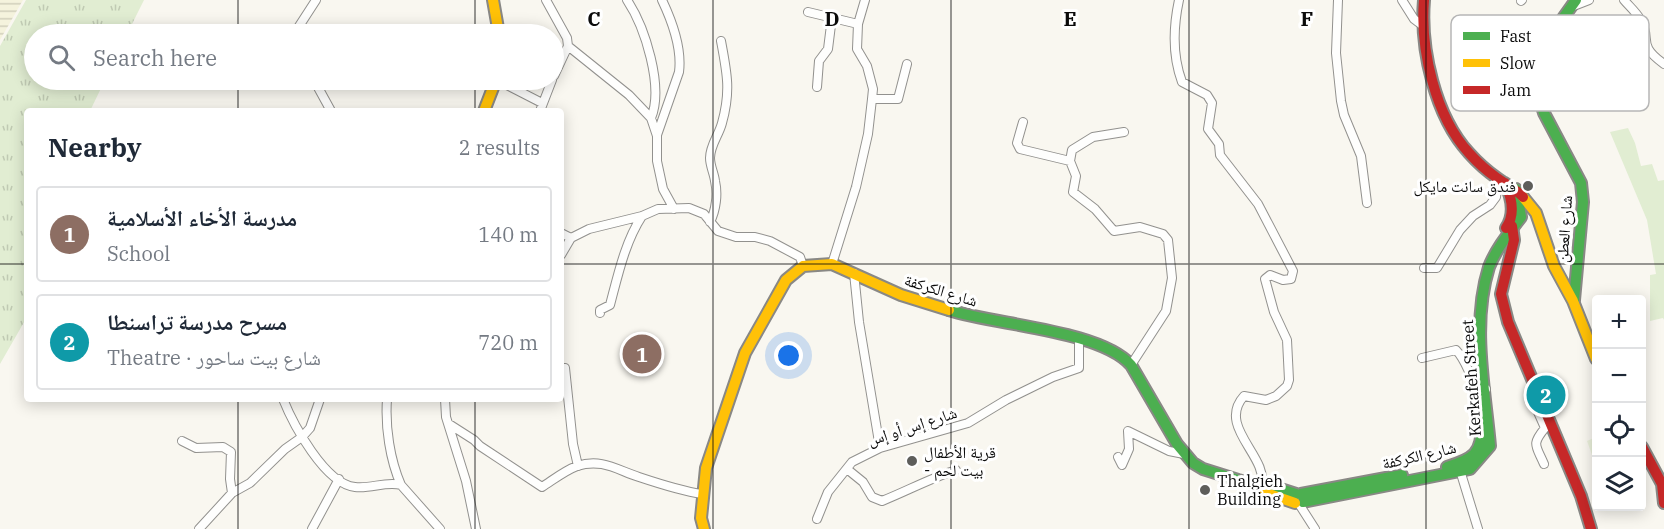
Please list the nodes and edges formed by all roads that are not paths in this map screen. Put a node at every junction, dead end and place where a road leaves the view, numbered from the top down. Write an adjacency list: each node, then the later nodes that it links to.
1 (316, 0): 17 (street)
2 (493, 0): 18 (street)
3 (546, 0): 19 (street)
4 (627, 0): 39 (street)
5 (662, 0): 42 (street)
6 (865, 0): 20 (street)
7 (1179, 0): 91 (street)
8 (1338, 0): 46 (street)
9 (1402, 0): 21 (street)
10 (1424, 0): 21 (street)
11 (1589, 0): 13 (street)
12 (1624, 0): 15 (street)
13 (1573, 3)
14 (808, 12): 16 (street)
15 (1637, 15)
16 (832, 17): 20 (street); 29 (street)
17 (300, 24)
18 (497, 24)
19 (559, 24)
20 (858, 24): 34 (street)
21 (1422, 25): 44 (street)
22 (564, 33): 24 (street)
23 (721, 41): 51 (street)
24 (568, 46): 26 (street); 39 (street)
25 (1649, 52): 28 (street)
26 (564, 55)
27 (907, 64): 34 (street)
28 (1664, 64)
29 (817, 87)
30 (319, 90): 36 (street)
31 (492, 90): 37 (street)
32 (513, 90): 35 (street)
33 (548, 90): 35 (street)
34 (872, 99): 56 (street)
35 (541, 107)
36 (329, 108)
37 (485, 108)
38 (1543, 111): 60 (street, شارع العطن)
39 (651, 118): 42 (street)
40 (1023, 122): 43 (street)
41 (1124, 132): 43 (street)
42 (657, 136): 47 (street)
43 (1070, 161): 65 (street)
44 (1502, 181): 45 (street); 52 (street); 58 (street)
45 (1516, 189): 48 (street); 49 (street)
46 (1367, 203)
47 (674, 208): 50 (street); 51 (street)
48 (1521, 208): 49 (street); 52 (street, شارع الكركفة)
49 (1536, 213): 60 (street)
50 (642, 216): 54 (street); 61 (street)
51 (710, 222): 57 (street)
52 (1512, 222): 67 (street); 68 (street, شارع الكركفة)
53 (564, 234): 54 (street)
54 (571, 238): 55 (street)
55 (564, 250)
56 (832, 264): 57 (street, شارع الكركفة); 59 (street, شارع الكركفة)
57 (803, 266): 94 (street)
58 (1424, 268)
59 (854, 273): 62 (street, شارع الكركفة); 76 (street)
60 (1574, 301): 63 (street)
61 (600, 313)
62 (1079, 339): 65 (street, شارع الكركفة); 76 (street, شارع إس أو إس)
63 (1592, 349)
64 (1422, 358): 68 (street)
65 (1131, 365): 77 (street, شارع الكركفة)
66 (565, 368): 81 (street)
67 (1535, 386): 80 (street); 105 (street)
68 (1482, 389): 83 (street, شارع الكركفة)
69 (284, 402): 74 (street)
70 (319, 402): 74 (street)
71 (387, 402): 82 (street)
72 (445, 402): 73 (street)
73 (449, 424): 81 (street); 101 (street)
74 (302, 437): 87 (street); 93 (street)
75 (182, 441): 93 (street)
76 (880, 448): 84 (street, شارع إس أو إس)
77 (1184, 454): 79 (street); 91 (street, شارع الكركفة)
78 (1646, 455): 88 (street)
79 (1118, 457)
80 (1544, 464)
81 (578, 466): 94 (street)
82 (395, 467): 89 (street); 90 (street)
83 (1463, 468): 86 (street); 92 (street); 95 (street, شارع الكركفة)
84 (847, 469): 85 (street); 97 (street, شارع إس أو إس)
85 (956, 470)
86 (1444, 474): 92 (street); 95 (street)
87 (339, 479): 89 (street); 99 (street)
88 (1663, 484): 96 (street)
89 (382, 485): 90 (street)
90 (401, 485): 100 (street)
91 (1262, 486): 95 (street, شارع الكركفة)
92 (1467, 492): 104 (street)
93 (232, 493): 98 (street)
94 (702, 494): 102 (street)
95 (1299, 500): 103 (street)
96 (1664, 503)
97 (817, 519)
98 (199, 529)
99 (312, 529)
100 (440, 529)
101 (476, 529)
102 (704, 529)
103 (1315, 529)
104 (1478, 529)
105 (1591, 529)

